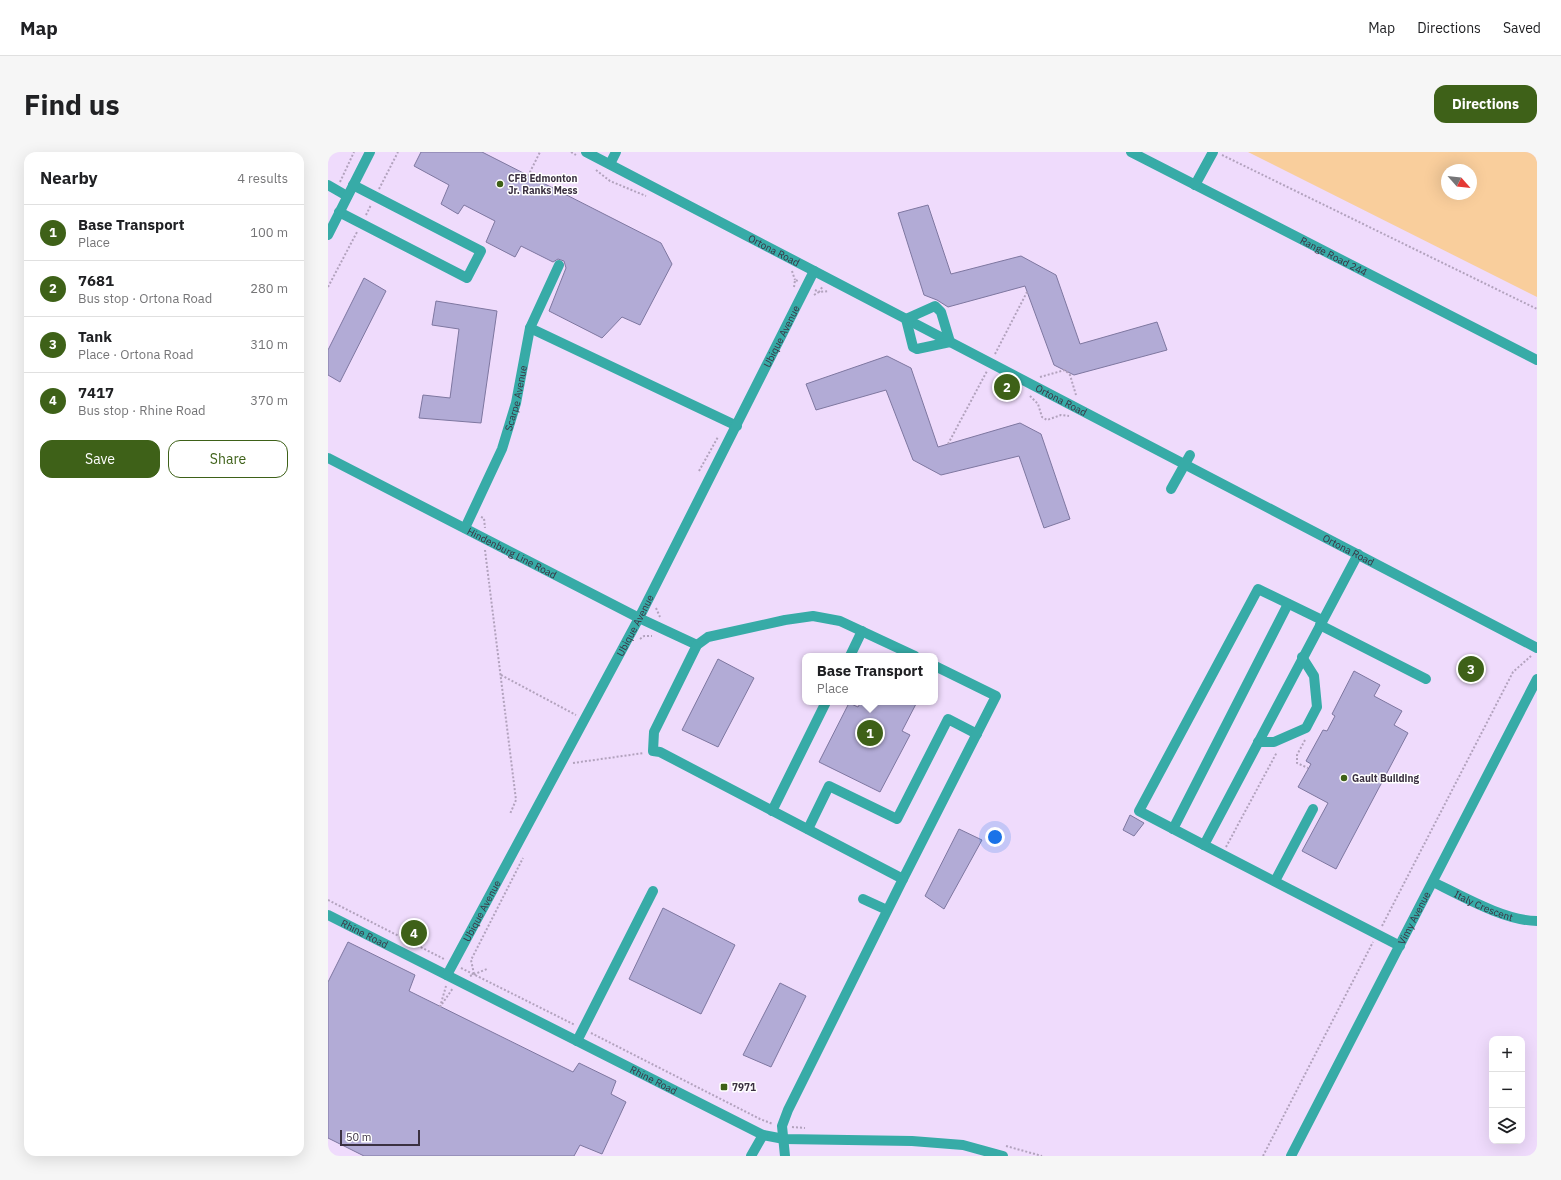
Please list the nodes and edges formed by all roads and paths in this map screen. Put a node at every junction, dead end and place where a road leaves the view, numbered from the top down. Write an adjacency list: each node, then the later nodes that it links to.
1 (354, 152): 12 (path)
2 (370, 152): 10 (street)
3 (540, 152): 9 (path)
4 (586, 152): 8 (street, Ortona Road)
5 (616, 152): 8 (street)
6 (1131, 152): 11 (street, Range Road 244)
7 (1214, 152): 11 (street); 20 (path)
8 (610, 164): 17 (street, Ortona Road)
9 (528, 176)
10 (353, 184): 13 (street); 14 (street)
11 (1195, 185): 26 (street, Range Road 244)
12 (332, 187): 13 (street)
13 (347, 196): 14 (street)
14 (339, 212): 15 (street)
15 (328, 235)
16 (559, 265): 22 (street, Scarpe Avenue)
17 (814, 271): 21 (street, Ortona Road); 30 (street, Ubique Avenue)
18 (832, 291): 19 (path)
19 (811, 297)
20 (1537, 309)
21 (906, 319): 23 (street, Ortona Road); 23 (street); 23 (street)
22 (530, 328): 30 (street); 36 (street, Scarpe Avenue)
23 (950, 342): 34 (street, Ortona Road)
24 (995, 355): 25 (path)
25 (1001, 358)
26 (1537, 360)
27 (981, 367): 31 (path)
28 (1034, 374): 29 (path)
29 (1082, 398)
30 (737, 426): 42 (street, Ubique Avenue)
31 (948, 444)
32 (1190, 455): 34 (street)
33 (328, 458): 37 (street, Hindenburg Line Road)
34 (1184, 464): 35 (street); 39 (street, Ortona Road)
35 (1171, 489)
36 (472, 512): 37 (street, Scarpe Avenue); 38 (path)
37 (465, 528): 38 (street, Hindenburg Line Road)
38 (485, 538): 42 (street, Hindenburg Line Road); 53 (path)
39 (1358, 554): 43 (street); 48 (street, Ortona Road)
40 (657, 602): 44 (path)
41 (1288, 604): 43 (street); 70 (street); 70 (street)
42 (639, 618): 44 (street, Hindenburg Line Road); 86 (street, Ubique Avenue)
43 (1321, 622): 51 (street); 54 (street)
44 (658, 627): 46 (path); 47 (street, Hindenburg Line Road)
45 (862, 631): 47 (street); 49 (street); 50 (street)
46 (636, 643)
47 (697, 645): 62 (street)
48 (1536, 648): 84 (path)
49 (851, 653)
50 (909, 653)
51 (1302, 657): 60 (street); 60 (street)
52 (938, 667): 58 (street)
53 (501, 675): 57 (path); 69 (path)
54 (1426, 679)
55 (1537, 679): 77 (street, Vimy Avenue)
56 (825, 705): 68 (street)
57 (573, 722)
58 (978, 734): 71 (street); 75 (street)
59 (1302, 740): 65 (path)
60 (1258, 742): 72 (street)
61 (1279, 748): 73 (path)
62 (653, 751): 64 (path); 68 (street)
63 (576, 756): 64 (path)
64 (573, 763): 66 (path)
65 (1308, 768)
66 (569, 770)
67 (1313, 809): 76 (street)
68 (772, 811): 71 (street)
69 (510, 814)
70 (1173, 829): 72 (street)
71 (808, 830): 75 (street)
72 (1204, 845): 76 (street)
73 (1232, 850)
74 (525, 853): 87 (path)
75 (903, 879): 81 (street)
76 (1275, 881): 84 (street)
77 (1433, 882): 83 (street, Italy Crescent); 85 (street, Vimy Avenue)
78 (653, 891): 90 (street)
79 (863, 899): 81 (street)
80 (328, 900): 86 (path)
81 (887, 910): 92 (street)
82 (328, 914): 88 (street, Rhine Road)
83 (1537, 921)
84 (1378, 934): 85 (street); 101 (path)
85 (1400, 946): 102 (street, Vimy Avenue)
86 (453, 963): 87 (path); 88 (street, Ubique Avenue)
87 (474, 974): 90 (path)
88 (447, 975): 89 (path); 91 (street, Rhine Road)
89 (440, 1007)
90 (583, 1029): 91 (street); 92 (path)
91 (577, 1041): 94 (street, Rhine Road)
92 (782, 1126): 93 (path); 95 (street)
93 (812, 1128)
94 (763, 1135): 95 (street, Rhine Road); 97 (street)
95 (784, 1139): 98 (street); 99 (street, Rhine Road)
96 (1002, 1145): 100 (path)
97 (751, 1156)
98 (785, 1156)
99 (1003, 1156)
100 (1042, 1156)
101 (1263, 1156)
102 (1291, 1156)

